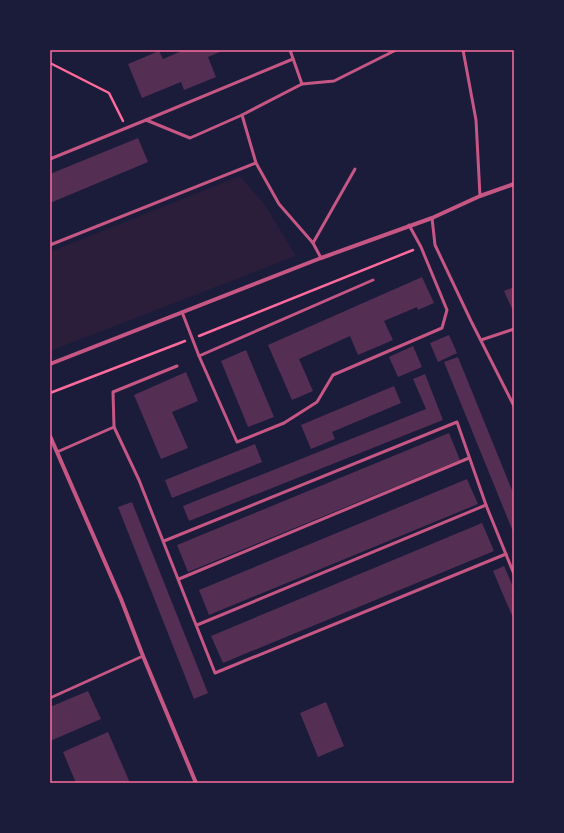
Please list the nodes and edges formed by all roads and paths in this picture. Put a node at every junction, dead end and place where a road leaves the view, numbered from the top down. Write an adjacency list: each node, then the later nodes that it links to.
1 (290, 50): 4 (lane)
2 (396, 50): 6 (lane)
3 (463, 50): 14 (lane)
4 (294, 59): 6 (lane); 8 (lane)
5 (50, 63): 9 (path)
6 (302, 84): 7 (lane)
7 (242, 115): 8 (lane); 11 (lane)
8 (146, 120): 9 (lane)
9 (126, 128): 10 (lane)
10 (50, 159)
11 (256, 163): 17 (lane); 18 (lane)
12 (355, 169): 17 (lane)
13 (514, 184): 14 (street)
14 (480, 196): 15 (street)
15 (432, 218): 16 (street); 25 (lane)
16 (409, 225): 19 (lane); 20 (street)
17 (313, 243): 20 (lane)
18 (50, 245)
19 (420, 247): 24 (path); 26 (lane)
20 (321, 258): 22 (street)
21 (373, 280): 26 (lane)
22 (182, 312): 24 (lane); 27 (street)
23 (514, 329): 25 (lane)
24 (192, 338): 26 (lane); 29 (path)
25 (481, 340): 30 (lane)
26 (199, 356)
27 (50, 364)
28 (177, 366): 31 (lane)
29 (50, 393)
30 (514, 406)
31 (114, 427): 33 (lane); 36 (lane)
32 (50, 436): 33 (street)
33 (57, 452): 41 (street)
34 (469, 458): 35 (lane); 36 (lane); 39 (lane)
35 (486, 505): 37 (lane); 40 (lane)
36 (164, 541): 39 (lane)
37 (506, 554): 38 (lane); 40 (lane)
38 (514, 574)
39 (179, 579): 40 (lane)
40 (197, 625)
41 (142, 656): 42 (lane); 43 (street)
42 (50, 698)
43 (196, 783)

